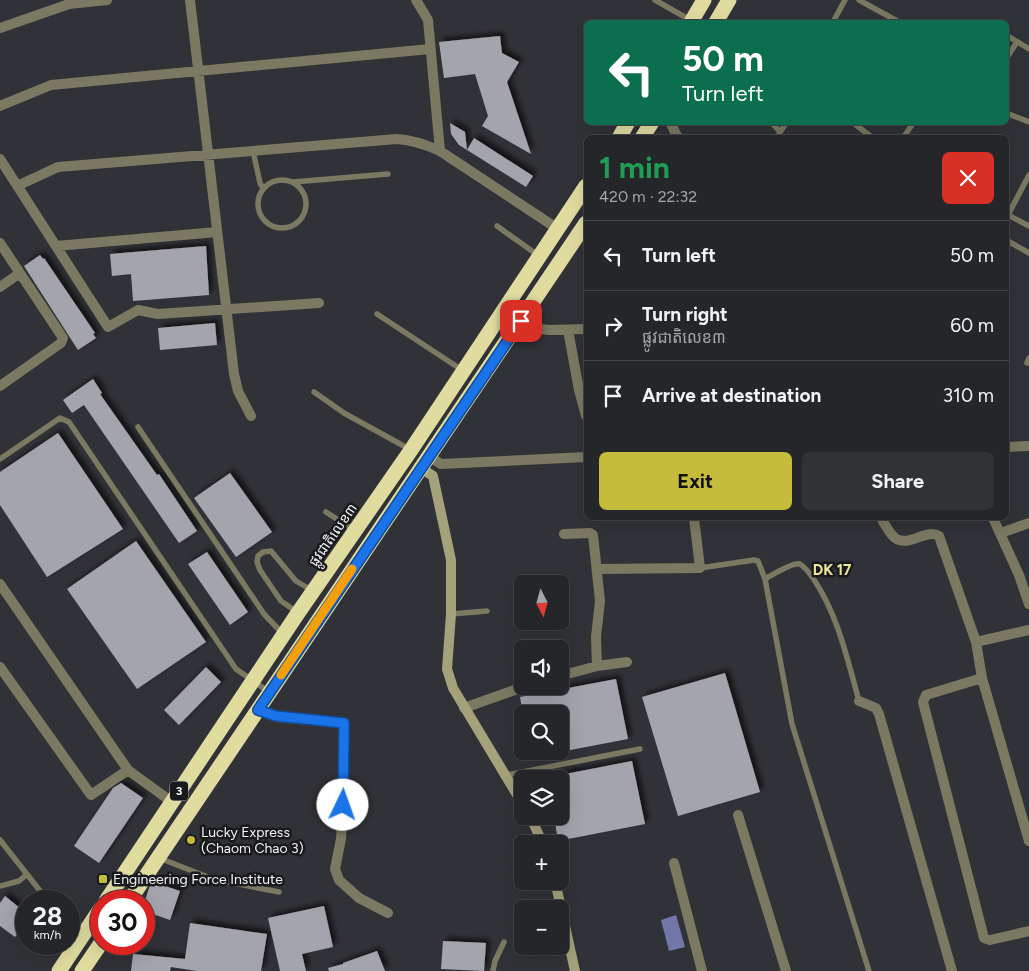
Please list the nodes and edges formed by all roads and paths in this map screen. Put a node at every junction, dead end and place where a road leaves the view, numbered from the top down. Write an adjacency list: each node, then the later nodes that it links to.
1 (107, 0): 14 (street)
2 (190, 0): 20 (street)
3 (416, 0): 17 (street)
4 (655, 0): 9 (lane)
5 (704, 0): 10 (highway)
6 (729, 0): 11 (highway)
7 (845, 0): 12 (lane)
8 (859, 0): 13 (lane)
9 (689, 20)
10 (693, 20)
11 (717, 20)
12 (834, 20)
13 (895, 20)
14 (0, 28)
15 (1009, 37): 16 (lane)
16 (1017, 42): 18 (lane); 19 (lane)
17 (430, 49): 20 (street); 27 (street)
18 (1029, 49)
19 (1009, 54)
20 (198, 71): 21 (street); 28 (street)
21 (0, 106)
22 (1009, 114): 23 (lane)
23 (1029, 122)
24 (856, 125): 25 (lane)
25 (869, 135)
26 (253, 151): 27 (street); 28 (street); 34 (lane)
27 (440, 152): 41 (street)
28 (208, 155): 33 (street); 42 (street)
29 (0, 159): 33 (street)
30 (388, 174): 32 (lane)
31 (1029, 175): 36 (lane)
32 (293, 182): 34 (lane); 34 (lane)
33 (17, 186): 45 (street)
34 (263, 188)
35 (584, 189): 41 (highway, ផ្លូវជាតិលេខ៣ / 3)
36 (1009, 210)
37 (1009, 215): 40 (lane)
38 (584, 225): 53 (highway, 3)
39 (498, 226): 47 (lane)
40 (1029, 226)
41 (558, 229): 47 (highway, ផ្លូវជាតិលេខ៣ / 3)
42 (217, 232): 45 (street); 51 (street)
43 (1009, 242): 46 (lane)
44 (0, 243): 48 (street)
45 (56, 246): 51 (street)
46 (1029, 253)
47 (539, 256): 56 (highway, ផ្លូវជាតិលេខ៣ / 3)
48 (20, 273): 49 (street); 57 (street)
49 (0, 287)
50 (319, 302): 51 (street)
51 (225, 310): 60 (street)
52 (377, 314): 56 (lane)
53 (521, 321): 55 (street); 67 (highway, 3)
54 (584, 329): 55 (street)
55 (568, 330): 59 (street)
56 (464, 371): 64 (highway, ផ្លូវជាតិលេខ៣ / 3)
57 (0, 386)
58 (314, 392): 64 (lane)
59 (584, 409)
60 (251, 416)
61 (138, 427): 86 (lane)
62 (1029, 446): 63 (street)
63 (1009, 447)
64 (411, 450): 73 (highway, ផ្លូវជាតិលេខ៣ / 3)
65 (584, 456): 67 (street)
66 (0, 459): 93 (lane)
67 (431, 466): 84 (street); 95 (highway, 3)
68 (326, 512): 73 (lane)
69 (694, 520): 76 (street)
70 (882, 520): 87 (street)
71 (994, 520): 74 (street)
72 (1029, 523): 74 (street)
73 (356, 531): 80 (highway, ផ្លូវជាតិលេខ៣ / 3)
74 (1000, 533): 81 (street)
75 (564, 534): 77 (street)
76 (700, 568): 77 (street); 78 (lane)
77 (598, 570): 89 (street)
78 (765, 579): 96 (lane); 129 (lane)
79 (0, 584): 100 (street)
80 (314, 592): 83 (highway, ផ្លូវជាតិលេខ៣ / 3); 83 (lane)
81 (1029, 604)
82 (487, 611): 84 (lane)
83 (298, 614): 86 (highway, ផ្លូវជាតិលេខ៣ / 3)
84 (451, 614): 97 (street)
85 (1029, 630): 87 (street)
86 (284, 635): 93 (highway, ផ្លូវជាតិលេខ៣ / 3)
87 (976, 642): 92 (street)
88 (627, 662): 89 (street)
89 (597, 666): 91 (street)
90 (0, 668): 100 (street)
91 (569, 674)
92 (982, 678): 106 (street); 118 (street)
93 (253, 681): 95 (lane); 103 (highway, ផ្លូវជាតិលេខ៣ / 3)
94 (514, 690): 97 (street)
95 (269, 692): 98 (highway, 3)
96 (859, 700): 130 (street)
97 (464, 708): 101 (street)
98 (258, 710): 107 (highway, 3); 116 (street)
99 (640, 749): 101 (lane)
100 (128, 770): 103 (street)
101 (507, 775): 102 (street)
102 (514, 788)
103 (172, 802): 112 (highway, ផ្លូវជាតិលេខ៣ / 3)
104 (738, 815): 128 (street)
105 (0, 840): 109 (lane)
106 (1029, 841)
107 (158, 857): 113 (highway, 3); 115 (lane)
108 (674, 863): 127 (street)
109 (26, 874): 110 (lane); 111 (lane)
110 (0, 886)
111 (39, 890)
112 (113, 890)
113 (136, 890)
114 (557, 890): 126 (street)
115 (279, 892)
116 (388, 913)
117 (90, 924): 120 (highway)
118 (1029, 931)
119 (80, 933): 120 (lane)
120 (83, 935): 123 (highway)
121 (504, 942): 125 (lane)
122 (93, 955): 124 (highway)
123 (59, 971)
124 (82, 971)
125 (493, 971)
126 (575, 971)
127 (702, 971)
128 (786, 971)
129 (869, 971)
130 (952, 971)

